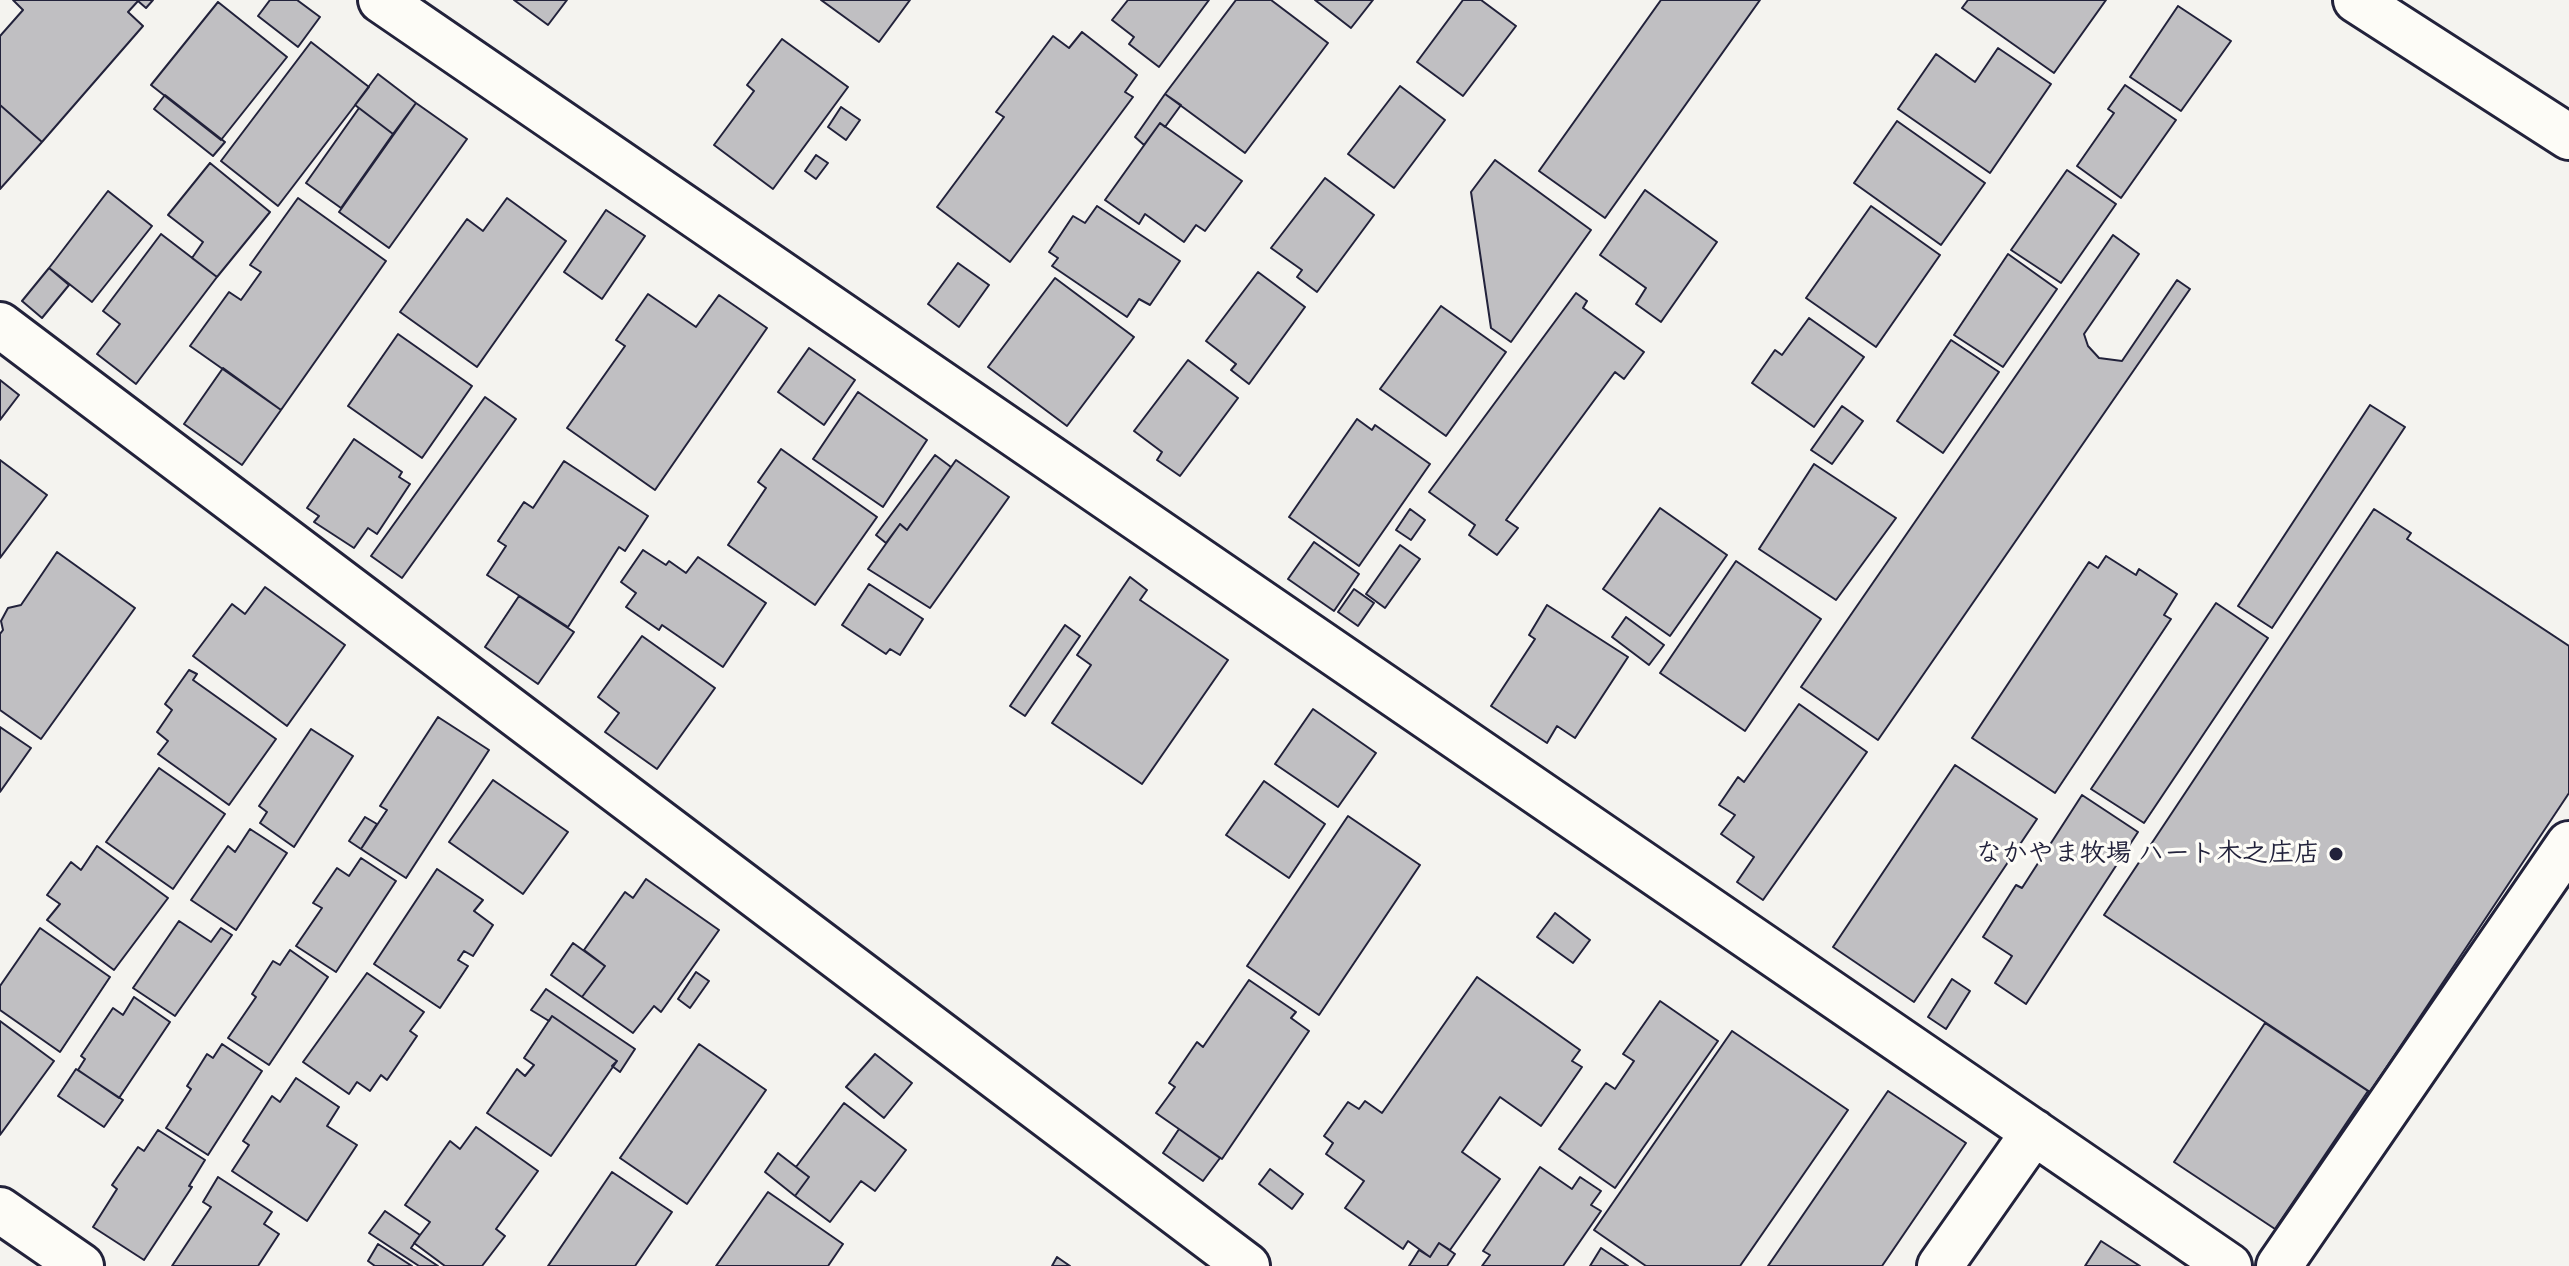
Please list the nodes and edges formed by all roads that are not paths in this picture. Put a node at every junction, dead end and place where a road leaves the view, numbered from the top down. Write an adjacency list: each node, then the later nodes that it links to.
1 (381, 0): 6 (street)
2 (2356, 0): 3 (street)
3 (2569, 137)
4 (0, 325): 9 (street)
5 (2569, 844): 12 (street)
6 (2034, 1132): 10 (street); 11 (street)
7 (0, 1210): 8 (street)
8 (81, 1266)
9 (1247, 1266)
10 (1940, 1266)
11 (2229, 1266)
12 (2279, 1266)

